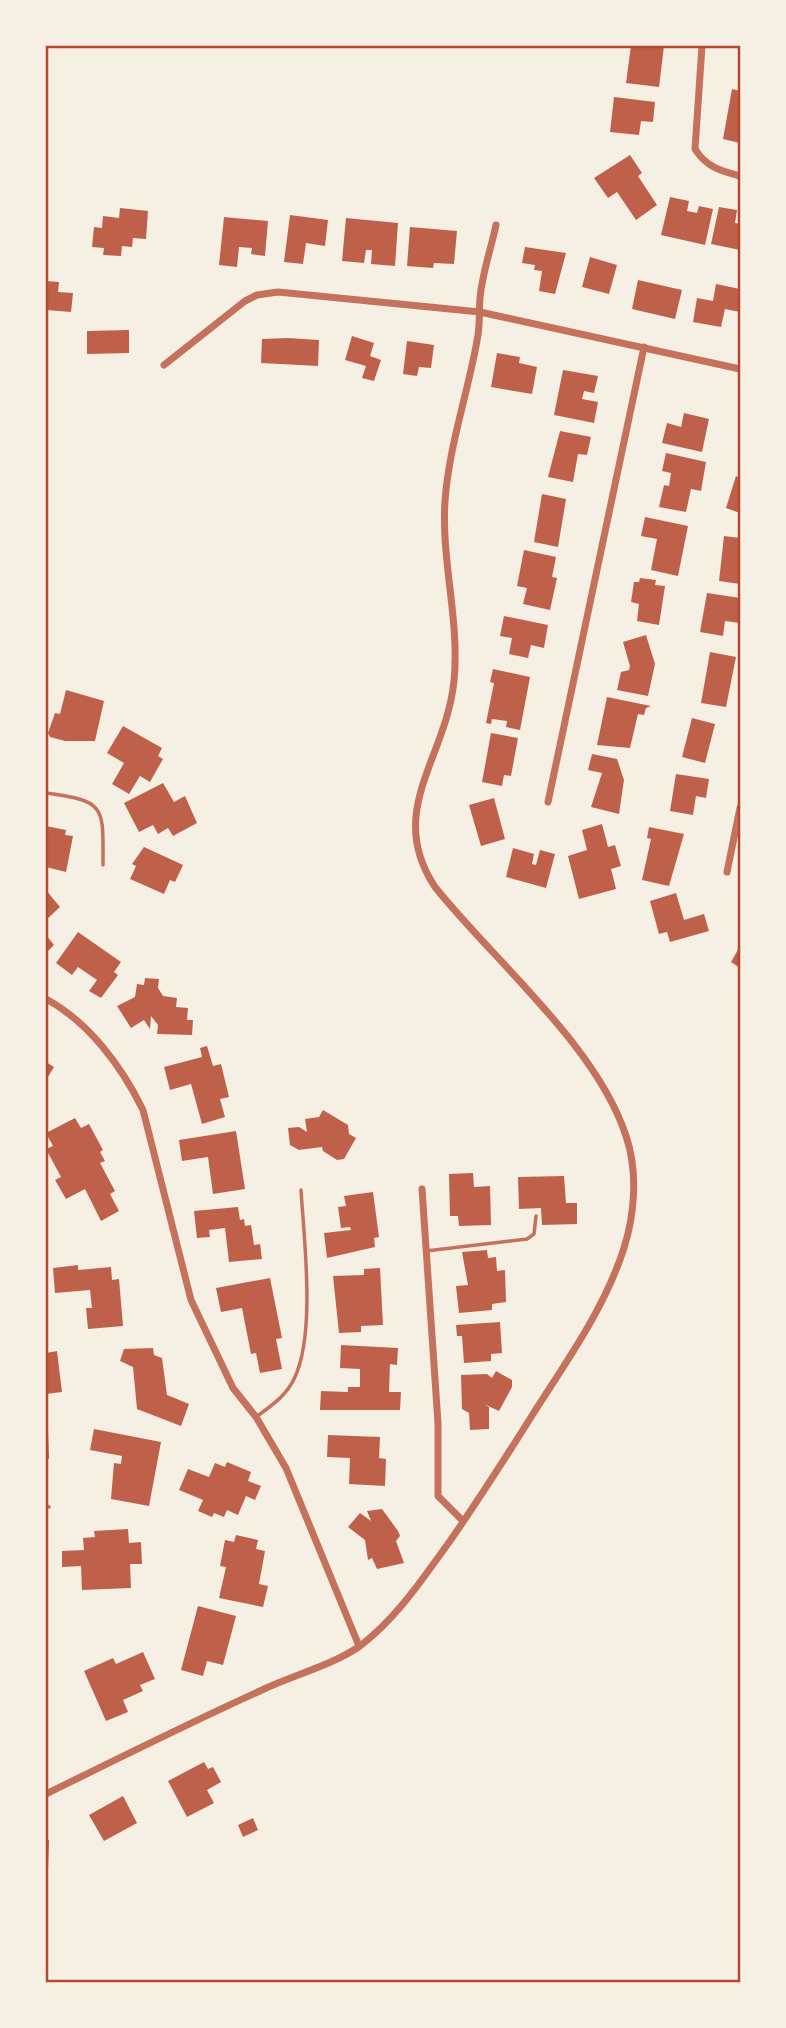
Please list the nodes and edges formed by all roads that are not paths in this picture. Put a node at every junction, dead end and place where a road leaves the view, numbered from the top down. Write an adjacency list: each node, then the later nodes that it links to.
1 (702, 46): 2 (street)
2 (740, 176)
3 (496, 225): 4 (street)
4 (480, 312): 5 (street); 6 (street); 19 (street)
5 (644, 347): 7 (street); 9 (street)
6 (164, 365)
7 (740, 369)
8 (46, 793): 11 (lane)
9 (548, 802)
10 (740, 808): 12 (street)
11 (103, 865)
12 (727, 872)
13 (46, 999): 18 (street)
14 (422, 1189): 17 (street)
15 (301, 1190): 18 (lane)
16 (536, 1216): 17 (lane)
17 (426, 1251): 19 (street)
18 (256, 1417): 20 (street)
19 (463, 1521): 20 (street)
20 (359, 1646): 21 (street)
21 (46, 1794)

